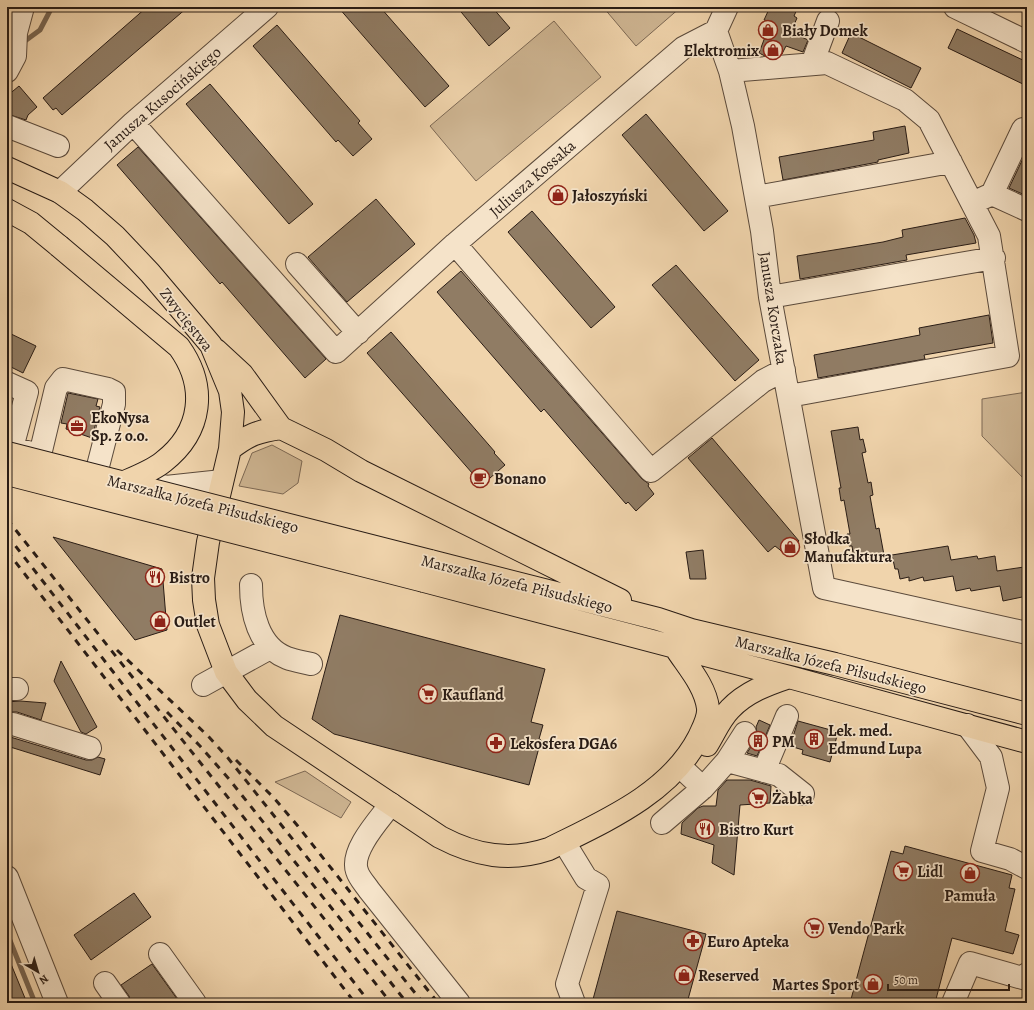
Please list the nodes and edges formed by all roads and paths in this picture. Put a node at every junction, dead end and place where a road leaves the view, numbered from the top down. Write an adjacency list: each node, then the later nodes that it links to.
1 (23, 7): 9 (street)
2 (267, 7): 11 (street, Janusza Kusocińskiego)
3 (727, 7): 6 (street)
4 (955, 7): 7 (street)
5 (828, 21): 8 (street)
6 (716, 30): 10 (street, Janusza Korczaka); 22 (street, Juliusza Kossaka)
7 (1027, 42)
8 (812, 64): 10 (street); 15 (street)
9 (7, 70)
10 (730, 72): 18 (street, Janusza Korczaka)
11 (133, 123): 17 (street, Janusza Kusocińskiego); 26 (street, Juliusza Kossaka)
12 (7, 126): 14 (street)
13 (1022, 129): 19 (street)
14 (58, 146)
15 (951, 162): 18 (street); 19 (street)
16 (7, 168): 17 (main road, Zwycięstwa)
17 (60, 192): 27 (main road, Zwycięstwa)
18 (756, 197): 25 (street, Janusza Korczaka)
19 (982, 198): 21 (street); 23 (street)
20 (7, 210): 38 (main road, bridge)
21 (1027, 210)
22 (455, 244): 26 (street, Juliusza Kossaka); 28 (street)
23 (994, 258): 25 (street); 30 (street)
24 (297, 264): 26 (street)
25 (770, 296): 28 (street, Janusza Korczaka)
26 (358, 333)
27 (211, 345): 31 (main road); 32 (main road, Zwycięstwa)
28 (784, 370): 30 (street, Janusza Korczaka)
29 (7, 382): 34 (street)
30 (789, 396): 42 (street, Janusza Korczaka)
31 (281, 428): 32 (main road); 41 (main road)
32 (230, 450): 37 (main road, Zwycięstwa)
33 (7, 453): 38 (main road, Marszałka Józefa Piłsudskiego, bridge)
34 (40, 455): 35 (street); 35 (street)
35 (97, 470): 37 (street)
36 (7, 474): 43 (main road, Marszałka Józefa Piłsudskiego, bridge)
37 (222, 481): 39 (main road, Zwycięstwa)
38 (122, 483): 41 (main road, Marszałka Józefa Piłsudskiego, bridge)
39 (208, 542): 46 (main road, Marszałka Józefa Piłsudskiego)
40 (251, 585): 44 (street)
41 (658, 619): 49 (main road, Marszałka Józefa Piłsudskiego)
42 (1027, 633)
43 (675, 647): 47 (main road, Marszałka Józefa Piłsudskiego); 62 (main road, Marszałka Józefa Piłsudskiego)
44 (270, 648): 45 (street); 46 (street)
45 (311, 664)
46 (226, 672): 48 (street); 61 (main road, Marszałka Józefa Piłsudskiego)
47 (789, 677): 52 (main road, Marszałka Józefa Piłsudskiego); 58 (main road, Marszałka Józefa Piłsudskiego)
48 (203, 685)
49 (1027, 714)
50 (787, 716): 57 (street)
51 (7, 724): 55 (street)
52 (967, 725): 54 (main road, Marszałka Józefa Piłsudskiego); 65 (street)
53 (745, 733): 56 (street)
54 (1027, 742)
55 (90, 748)
56 (727, 761): 57 (street); 59 (street)
57 (764, 771): 60 (street)
58 (687, 773): 59 (street); 62 (main road, Marszałka Józefa Piłsudskiego)
59 (703, 788): 63 (street)
60 (803, 794)
61 (391, 804): 64 (main road, Marszałka Józefa Piłsudskiego); 73 (street)
62 (628, 807): 64 (main road, Marszałka Józefa Piłsudskiego)
63 (662, 823)
64 (564, 842): 74 (street)
65 (1027, 868)
66 (7, 877): 70 (street)
67 (160, 954): 72 (street)
68 (1027, 974): 75 (street)
69 (105, 983): 71 (street)
70 (57, 1003)
71 (119, 1003)
72 (195, 1003)
73 (459, 1003)
74 (574, 1003)
75 (953, 1003)

